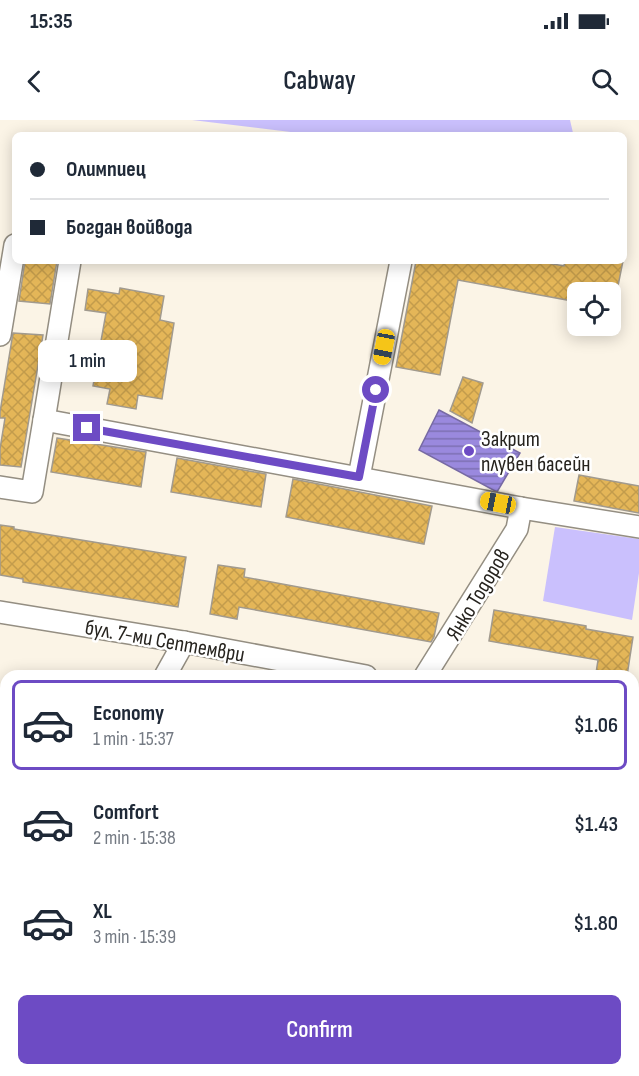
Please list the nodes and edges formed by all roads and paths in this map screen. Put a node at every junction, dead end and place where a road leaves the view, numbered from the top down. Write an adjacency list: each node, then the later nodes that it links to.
1 (12, 263): 4 (street)
2 (70, 264): 5 (street)
3 (400, 264): 6 (street)
4 (0, 335)
5 (44, 420): 6 (street); 7 (street)
6 (359, 477): 8 (street)
7 (0, 487)
8 (521, 508): 9 (street); 14 (street, Янко Тодоров)
9 (639, 527)
10 (0, 612): 11 (street, бул. 7-ми Септември)
11 (184, 642): 12 (street); 13 (street, бул. 7-ми Септември)
12 (168, 670)
13 (334, 670)
14 (429, 670)

